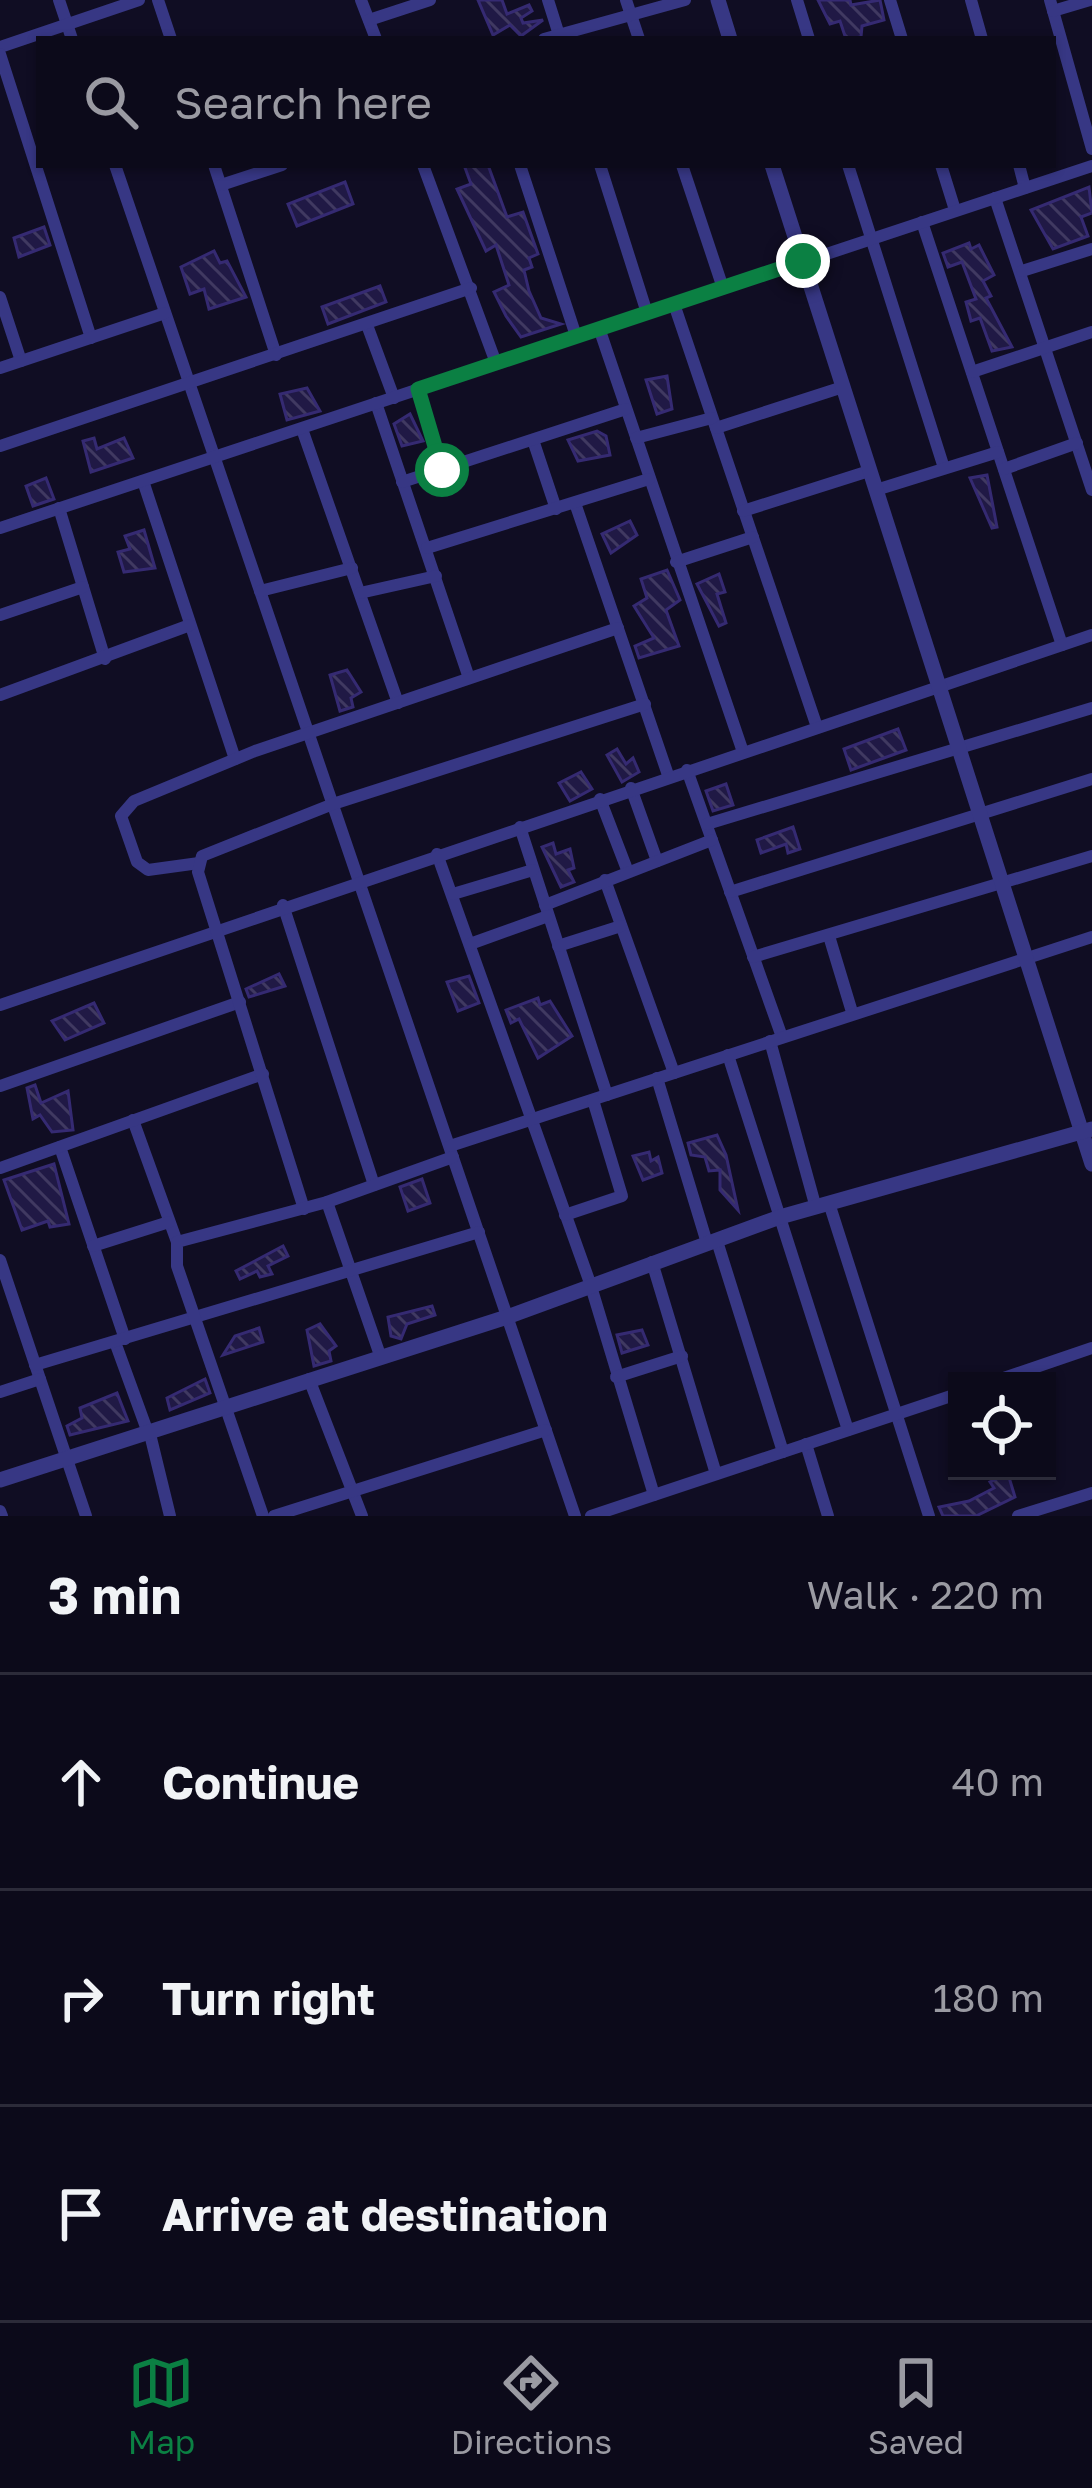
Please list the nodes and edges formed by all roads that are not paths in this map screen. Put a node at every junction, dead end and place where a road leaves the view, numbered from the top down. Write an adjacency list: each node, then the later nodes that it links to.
1 (59, 0): 17 (street)
2 (139, 0): 17 (street)
3 (158, 0): 21 (street)
4 (361, 0): 16 (street)
5 (430, 0): 16 (street)
6 (548, 0): 23 (street)
7 (626, 0): 15 (street)
8 (685, 0): 15 (street)
9 (718, 0): 26 (street)
10 (797, 0): 27 (street)
11 (890, 0): 28 (street)
12 (971, 0): 29 (street)
13 (1090, 0): 14 (street)
14 (1052, 6): 32 (street)
15 (632, 17): 24 (street); 25 (street)
16 (369, 20): 22 (street)
17 (67, 24): 19 (street); 20 (street)
18 (36, 36): 30 (street)
19 (37, 36)
20 (71, 36)
21 (170, 36)
22 (375, 36)
23 (560, 36)
24 (564, 36)
25 (639, 36)
26 (729, 36)
27 (808, 36)
28 (901, 36)
29 (981, 36)
30 (0, 51): 34 (street)
31 (1092, 77): 32 (street)
32 (1073, 82): 33 (street)
33 (1092, 149)
34 (36, 165)
35 (1092, 166): 49 (street)
36 (37, 168): 67 (street)
37 (116, 168): 61 (street)
38 (215, 168): 48 (street)
39 (273, 168): 48 (street)
40 (424, 168): 57 (street)
41 (521, 168): 66 (street)
42 (601, 168): 62 (street)
43 (683, 168): 58 (street)
44 (773, 168): 55 (street)
45 (849, 168): 53 (street)
46 (942, 168): 51 (street)
47 (1020, 168): 49 (street)
48 (221, 185): 69 (street)
49 (1025, 188): 50 (street)
50 (995, 198): 51 (street); 56 (street)
51 (955, 210): 52 (street)
52 (922, 222): 53 (street); 73 (street)
53 (871, 239): 55 (street); 88 (street)
54 (1092, 249): 56 (street)
55 (803, 261): 58 (street); 75 (street)
56 (1022, 272): 68 (street)
57 (471, 288): 63 (street); 71 (street)
58 (723, 288): 60 (street)
59 (0, 297): 70 (street)
60 (674, 304): 62 (street); 80 (street)
61 (165, 313): 67 (street); 74 (street)
62 (647, 313): 64 (street)
63 (367, 325): 69 (street); 77 (street)
64 (599, 328): 66 (street); 79 (street)
65 (1092, 332): 68 (street)
66 (576, 336): 71 (street)
67 (91, 338): 70 (street)
68 (1047, 347): 73 (street); 84 (street)
69 (276, 355): 74 (street)
70 (21, 361): 72 (street)
71 (496, 363): 76 (street)
72 (0, 368)
73 (972, 372): 86 (street)
74 (190, 383): 85 (street); 87 (street)
75 (843, 387): 80 (street); 91 (street)
76 (418, 389): 77 (street); 89 (street)
77 (394, 398): 78 (street)
78 (376, 404): 81 (street); 94 (street)
79 (626, 409): 82 (street); 83 (street)
80 (714, 423): 82 (street); 100 (street)
81 (302, 429): 87 (street); 105 (street)
82 (636, 438): 92 (street)
83 (532, 440): 89 (street); 99 (street)
84 (1077, 443): 90 (street); 96 (street)
85 (0, 446)
86 (998, 452): 88 (street); 90 (street)
87 (214, 456): 93 (street); 108 (street)
88 (944, 468): 95 (street)
89 (442, 470): 94 (street)
90 (1004, 470): 114 (street)
91 (869, 471): 95 (street); 100 (street)
92 (649, 479): 97 (street); 104 (street)
93 (143, 481): 98 (street); 111 (street)
94 (403, 482): 103 (street)
95 (876, 490): 117 (street)
96 (1092, 490)
97 (575, 503): 99 (street); 112 (street)
98 (59, 508): 101 (street); 107 (street)
99 (556, 509): 103 (street)
100 (743, 511): 102 (street)
101 (0, 528)
102 (753, 537): 104 (street); 122 (street)
103 (427, 548): 106 (street)
104 (676, 562): 125 (street)
105 (352, 568): 108 (street); 109 (street)
106 (436, 576): 109 (street); 116 (street)
107 (83, 586): 110 (street); 115 (street)
108 (260, 591): 123 (street)
109 (360, 592): 119 (street)
110 (0, 615)
111 (190, 625): 115 (street); 126 (street)
112 (618, 628): 116 (street); 120 (street)
113 (1092, 634): 114 (street)
114 (1062, 645): 117 (street)
115 (105, 659): 118 (street)
116 (469, 678): 119 (street)
117 (941, 685): 122 (street); 124 (street)
118 (0, 695)
119 (398, 704): 123 (street)
120 (645, 704): 128 (street); 132 (street)
121 (1092, 708): 124 (street)
122 (817, 727): 125 (street)
123 (308, 732): 126 (street); 132 (street)
124 (961, 748): 133 (street); 135 (street)
125 (743, 752): 127 (street)
126 (235, 759): 142 (street)
127 (687, 770): 128 (street); 135 (street)
128 (668, 776): 130 (street)
129 (1092, 779): 133 (street)
130 (631, 788): 131 (street); 134 (street)
131 (600, 799): 136 (street); 137 (street)
132 (333, 804): 142 (street); 145 (street)
133 (981, 814): 147 (street); 148 (street)
134 (642, 820): 137 (street); 141 (street)
135 (707, 824): 138 (street)
136 (520, 827): 139 (street); 143 (street)
137 (613, 832): 144 (street)
138 (712, 840): 141 (street); 148 (street)
139 (437, 854): 145 (street); 149 (street)
140 (1092, 856): 147 (street)
141 (657, 861): 144 (street)
142 (199, 863): 153 (street)
143 (533, 870): 149 (street); 151 (street)
144 (628, 872): 146 (street)
145 (359, 880): 150 (street); 174 (street)
146 (605, 880): 151 (street); 152 (street)
147 (1004, 885): 154 (street); 159 (street)
148 (730, 892): 158 (street)
149 (453, 894): 156 (street)
150 (283, 905): 153 (street); 177 (street)
151 (547, 911): 156 (street); 157 (street)
152 (621, 926): 157 (street); 165 (street)
153 (217, 928): 160 (street); 161 (street)
154 (829, 935): 158 (street); 162 (street)
155 (1092, 937): 159 (street)
156 (470, 944): 170 (street)
157 (558, 946): 169 (street)
158 (753, 957): 163 (street)
159 (1027, 960): 162 (street); 172 (street)
160 (240, 1002): 166 (street); 168 (street)
161 (0, 1005)
162 (852, 1012): 163 (street)
163 (776, 1039): 164 (street); 179 (street)
164 (728, 1055): 165 (street); 182 (street)
165 (674, 1073): 167 (street)
166 (262, 1074): 171 (street); 180 (street)
167 (657, 1078): 169 (street); 185 (street)
168 (0, 1086)
169 (600, 1098): 170 (street); 181 (street)
170 (533, 1119): 174 (street); 181 (street)
171 (133, 1120): 173 (street); 183 (street)
172 (1087, 1131): 175 (street); 179 (street)
173 (60, 1147): 176 (street); 187 (street)
174 (451, 1152): 177 (street); 184 (street)
175 (1092, 1164)
176 (0, 1168)
177 (374, 1185): 178 (street)
178 (327, 1202): 180 (street); 190 (street)
179 (822, 1205): 182 (street); 207 (street)
180 (304, 1209): 186 (street)
181 (566, 1215): 191 (street)
182 (780, 1217): 185 (street); 210 (street)
183 (169, 1222): 186 (street); 187 (street)
184 (479, 1232): 190 (street); 194 (street)
185 (712, 1242): 189 (street); 212 (street)
186 (177, 1243): 195 (street)
187 (94, 1246): 196 (street)
188 (0, 1260): 192 (street)
189 (652, 1262): 191 (street); 198 (street)
190 (350, 1272): 195 (street); 199 (street)
191 (590, 1283): 194 (street); 202 (street)
192 (14, 1303): 193 (street); 200 (street)
193 (0, 1308)
194 (507, 1317): 199 (street); 209 (street)
195 (196, 1319): 196 (street); 206 (street)
196 (120, 1341): 200 (street); 208 (street)
197 (1092, 1348): 201 (street)
198 (682, 1356): 202 (street); 214 (street)
199 (381, 1358): 203 (street)
200 (38, 1372): 204 (street); 213 (street)
201 (1021, 1372)
202 (616, 1377): 218 (street)
203 (309, 1379): 206 (street); 216 (street)
204 (0, 1392)
205 (948, 1397): 207 (street)
206 (226, 1404): 208 (street); 221 (street)
207 (894, 1414): 210 (street); 227 (street)
208 (148, 1430): 213 (street); 220 (street)
209 (546, 1430): 216 (street); 224 (street)
210 (848, 1430): 211 (street)
211 (806, 1444): 212 (street); 226 (street)
212 (783, 1452): 214 (street)
213 (67, 1457): 215 (street); 219 (street)
214 (716, 1474): 218 (street)
215 (0, 1480)
216 (353, 1490): 222 (street); 223 (street)
217 (1092, 1493): 228 (street)
218 (654, 1495): 225 (street)
219 (86, 1516)
220 (170, 1516)
221 (263, 1516)
222 (274, 1516)
223 (362, 1516)
224 (575, 1516)
225 (591, 1516)
226 (828, 1516)
227 (929, 1516)
228 (1018, 1516)

